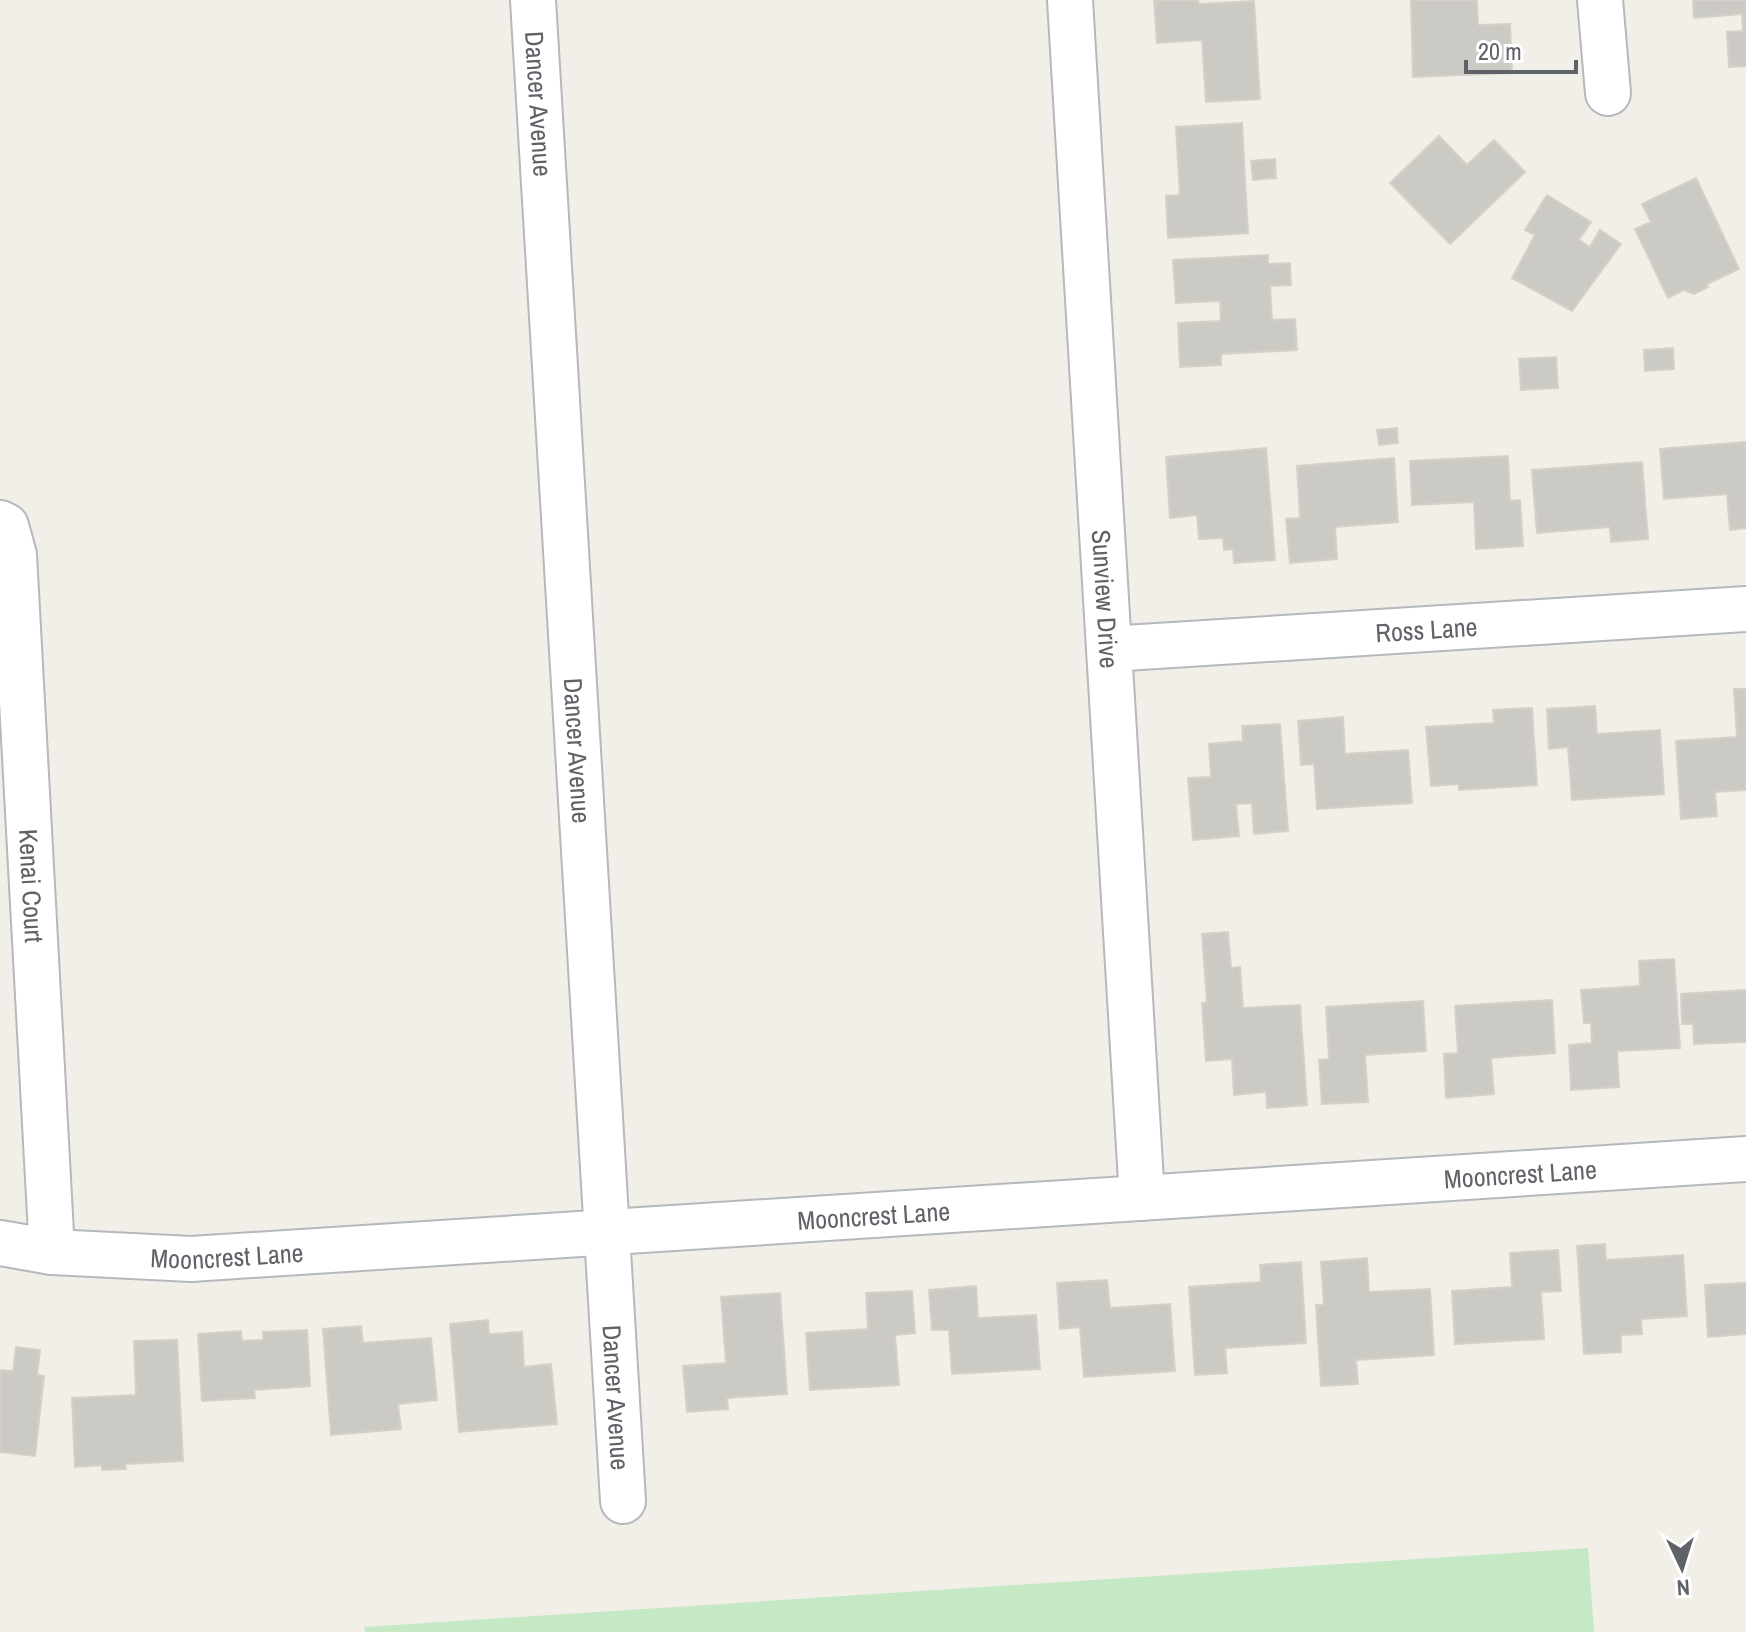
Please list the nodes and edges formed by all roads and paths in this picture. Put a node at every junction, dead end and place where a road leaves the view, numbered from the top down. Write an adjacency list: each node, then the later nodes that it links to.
1 (533, 0): 10 (street, Dancer Avenue)
2 (1070, 0): 7 (street, Sunview Drive)
3 (1600, 0): 4 (street)
4 (1608, 93)
5 (0, 523): 12 (street, Kenai Court)
6 (1746, 609): 7 (street, Ross Lane)
7 (1109, 649): 9 (street, Sunview Drive)
8 (1746, 1159): 9 (street, Mooncrest Lane)
9 (1142, 1198): 10 (street, Mooncrest Lane)
10 (608, 1232): 12 (street, Mooncrest Lane); 13 (street, Dancer Avenue)
11 (0, 1243): 12 (street, Mooncrest Lane)
12 (52, 1252)
13 (623, 1501)

